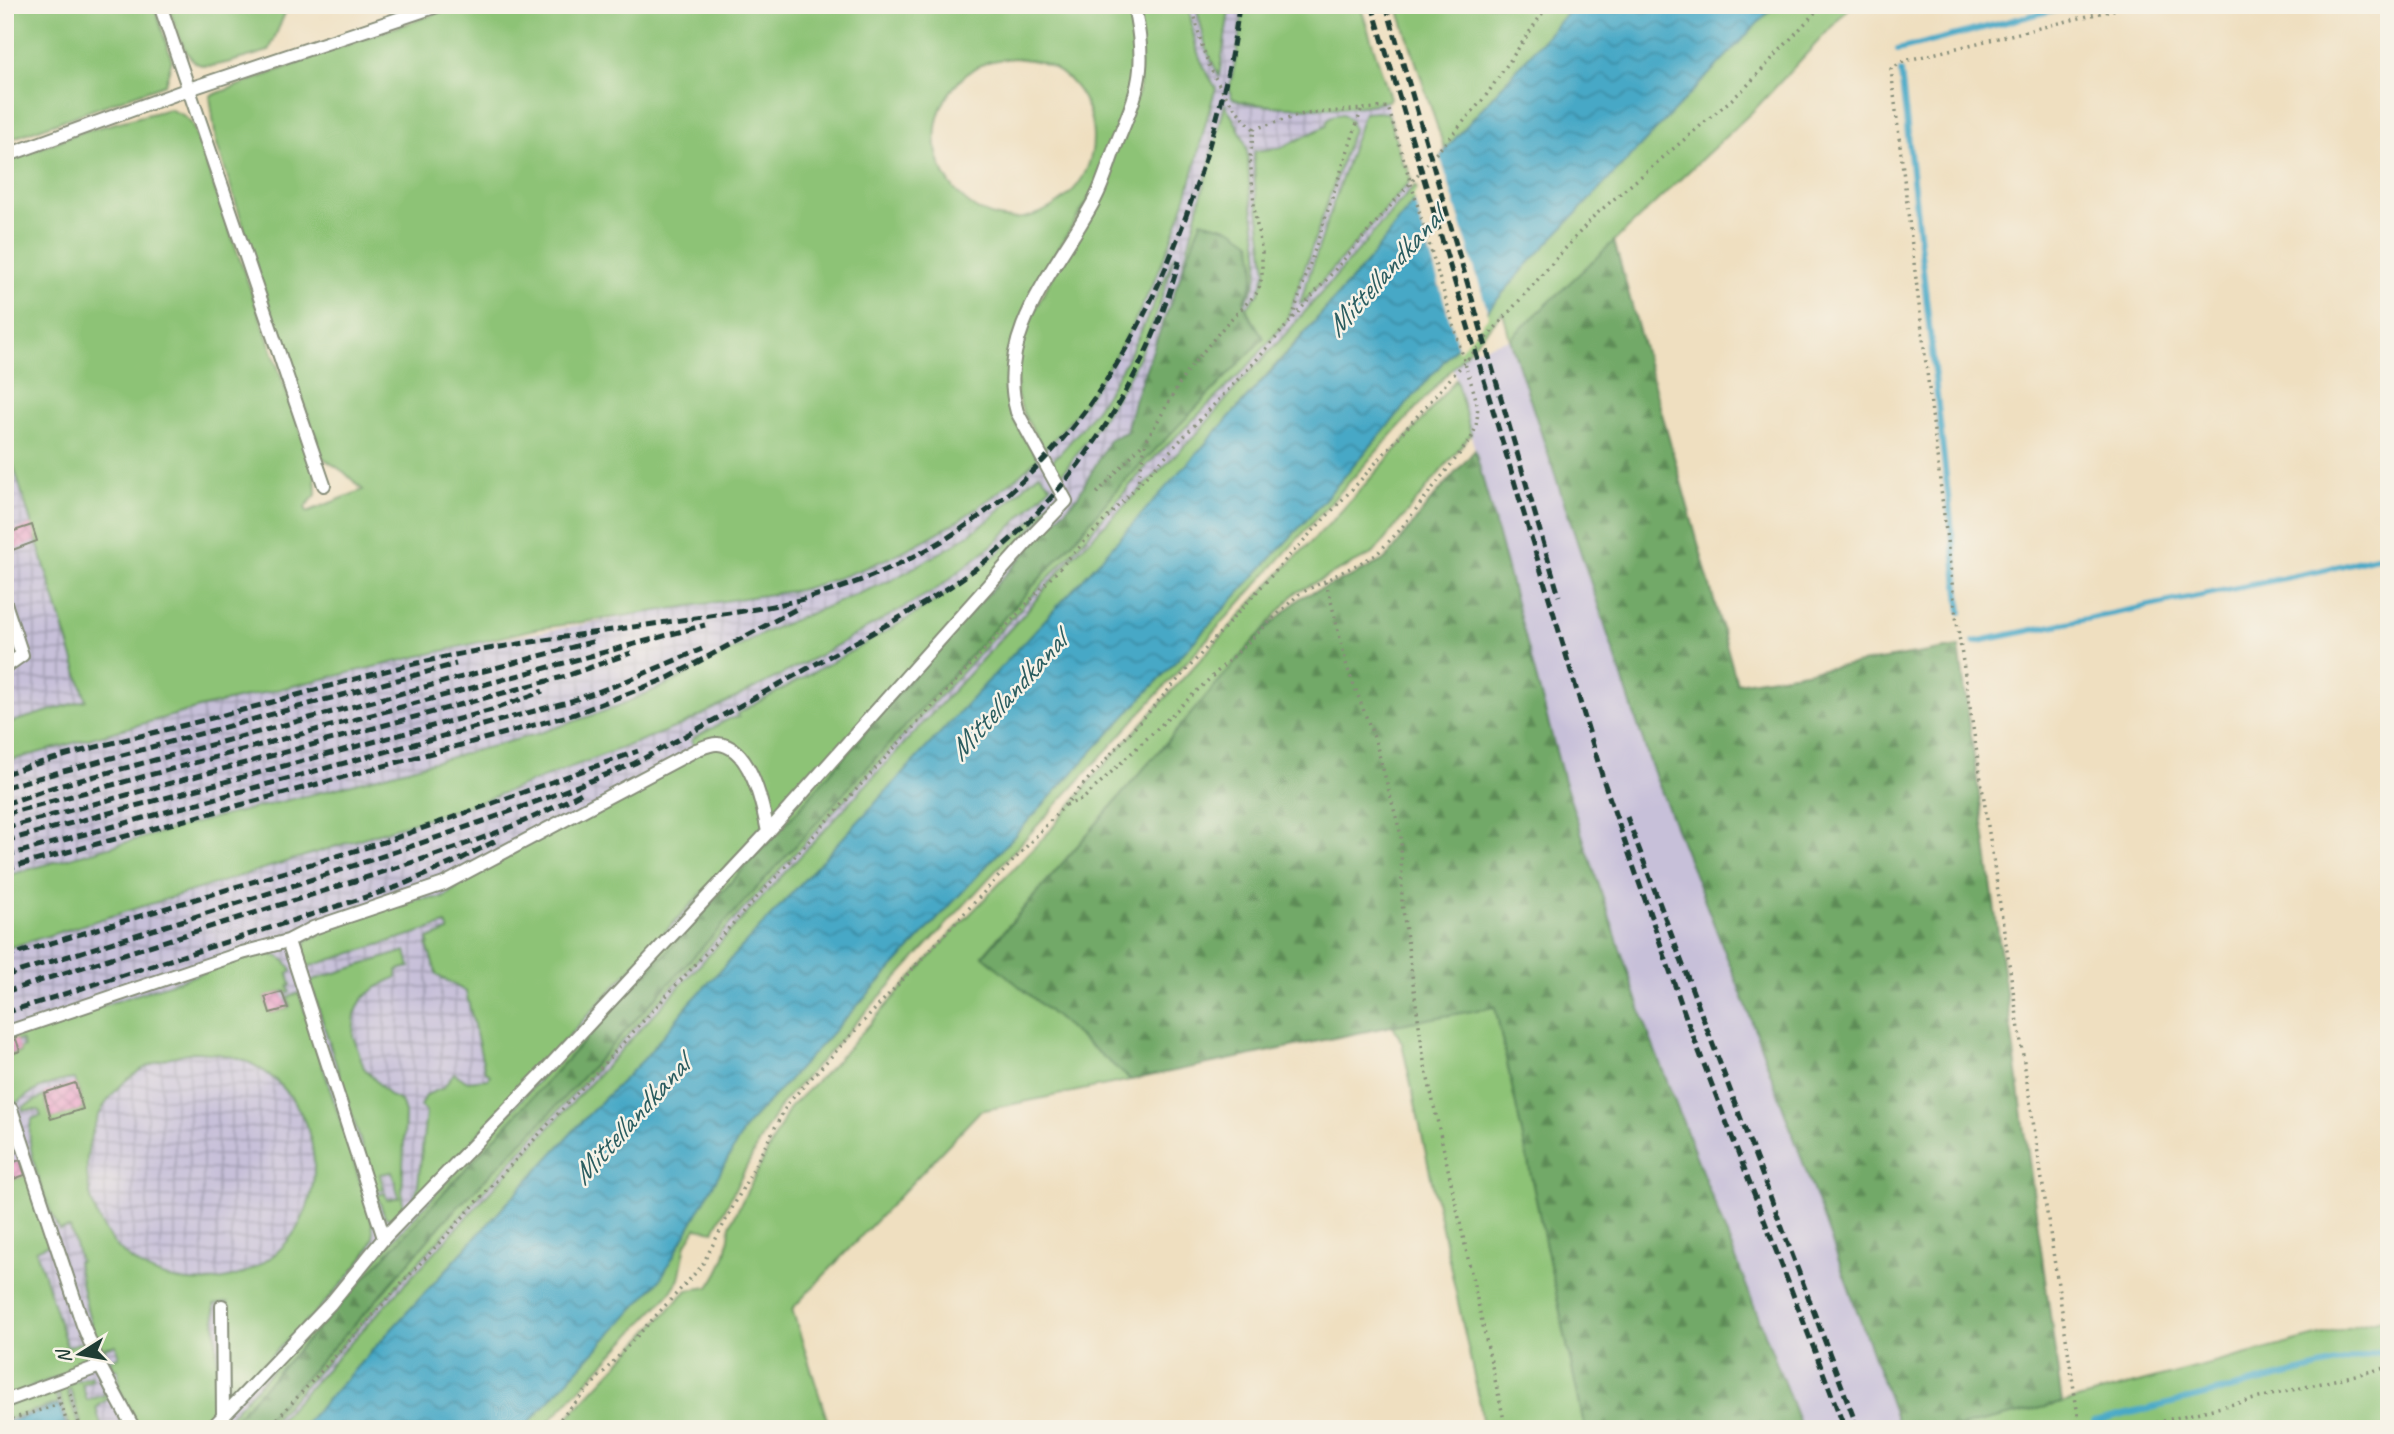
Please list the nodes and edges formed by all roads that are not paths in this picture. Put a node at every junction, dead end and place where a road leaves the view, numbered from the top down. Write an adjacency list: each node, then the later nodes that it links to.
1 (160, 5): 4 (lane)
2 (440, 5): 4 (lane)
3 (1135, 5): 9 (lane)
4 (189, 89): 5 (lane); 6 (lane)
5 (5, 156)
6 (324, 485)
7 (5, 603): 8 (lane)
8 (5, 667)
9 (768, 832): 10 (lane); 13 (lane)
10 (288, 941): 11 (lane); 13 (lane)
11 (5, 1033)
12 (11, 1109): 15 (lane)
13 (384, 1238): 17 (lane)
14 (222, 1306): 17 (lane)
15 (100, 1366): 16 (lane); 18 (lane)
16 (5, 1401)
17 (223, 1416): 19 (lane)
18 (134, 1429)
19 (211, 1429)

